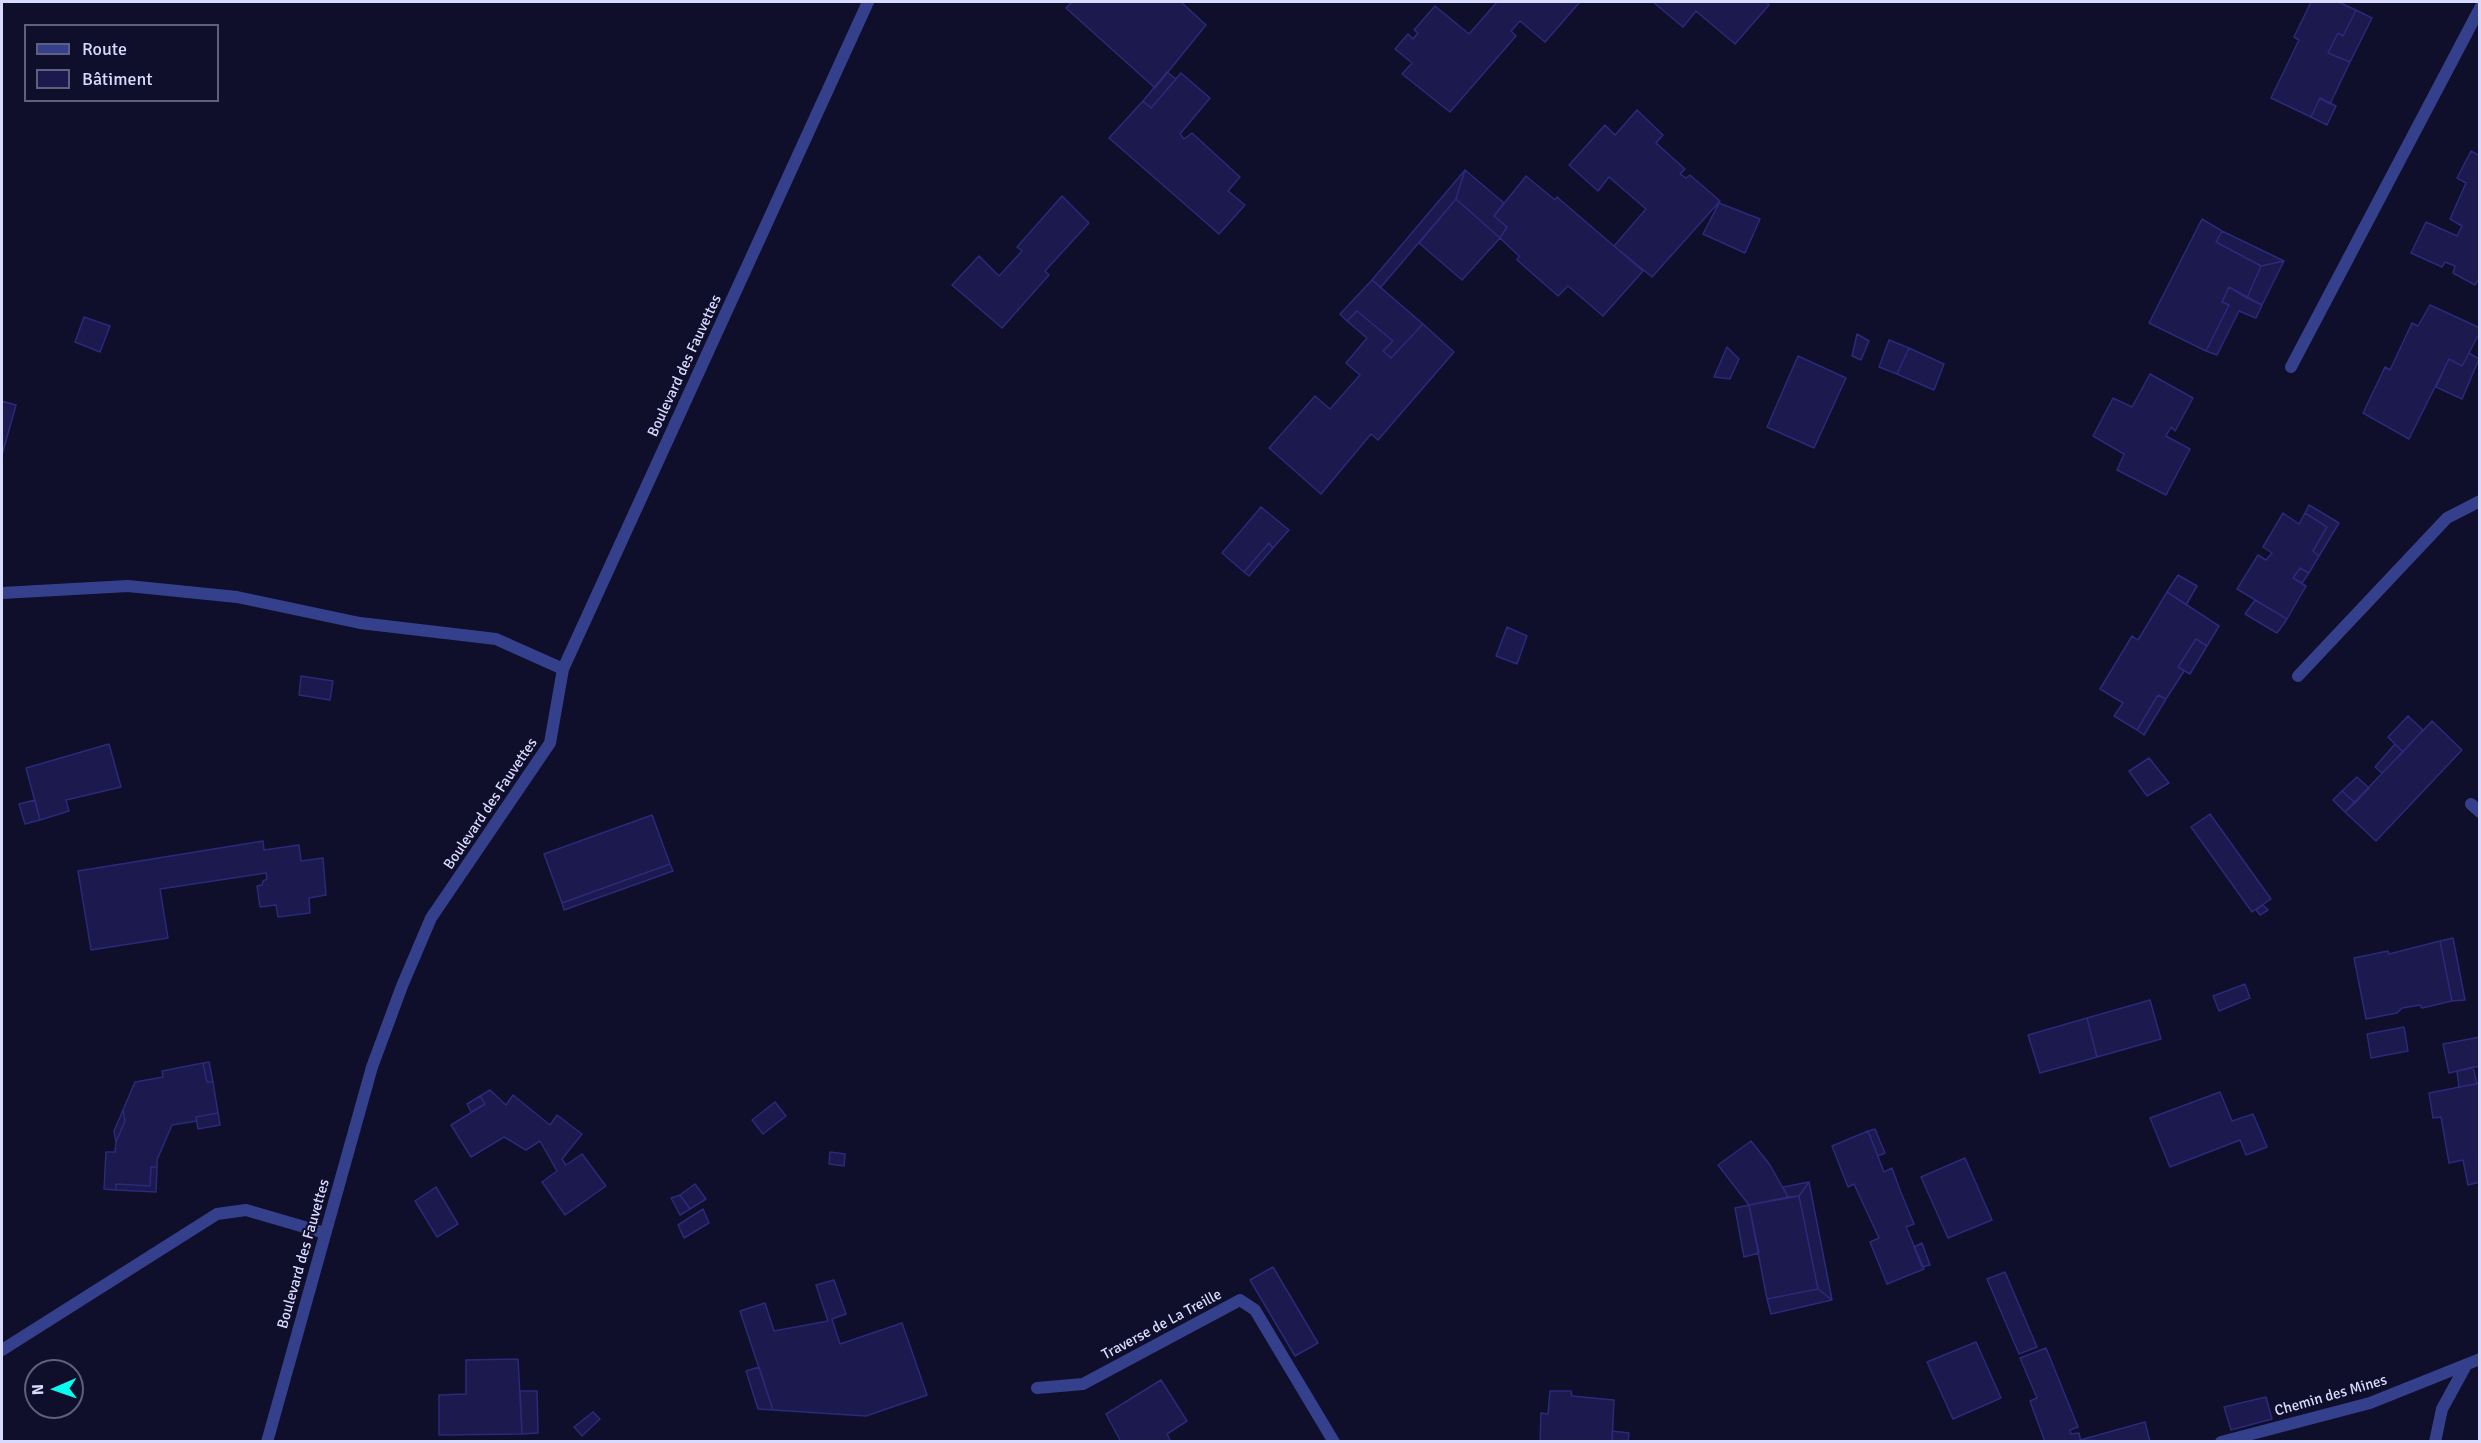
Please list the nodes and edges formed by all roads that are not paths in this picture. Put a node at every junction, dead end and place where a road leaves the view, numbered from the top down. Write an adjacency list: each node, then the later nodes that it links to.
1 (868, 2): 6 (street, Boulevard des Fauvettes)
2 (2480, 8): 3 (street)
3 (2291, 368)
4 (2480, 501): 7 (street)
5 (2, 593): 6 (street)
6 (563, 669): 8 (street, Boulevard des Fauvettes)
7 (2298, 676)
8 (325, 1233): 9 (street); 13 (street, Boulevard des Fauvettes)
9 (2, 1350)
10 (2480, 1359): 11 (street, Chemin des Mines)
11 (2465, 1367): 15 (street, Chemin des Mines); 16 (street)
12 (1036, 1388): 14 (street, Traverse de La Treille)
13 (267, 1442)
14 (1334, 1442)
15 (2221, 1442)
16 (2435, 1442)

